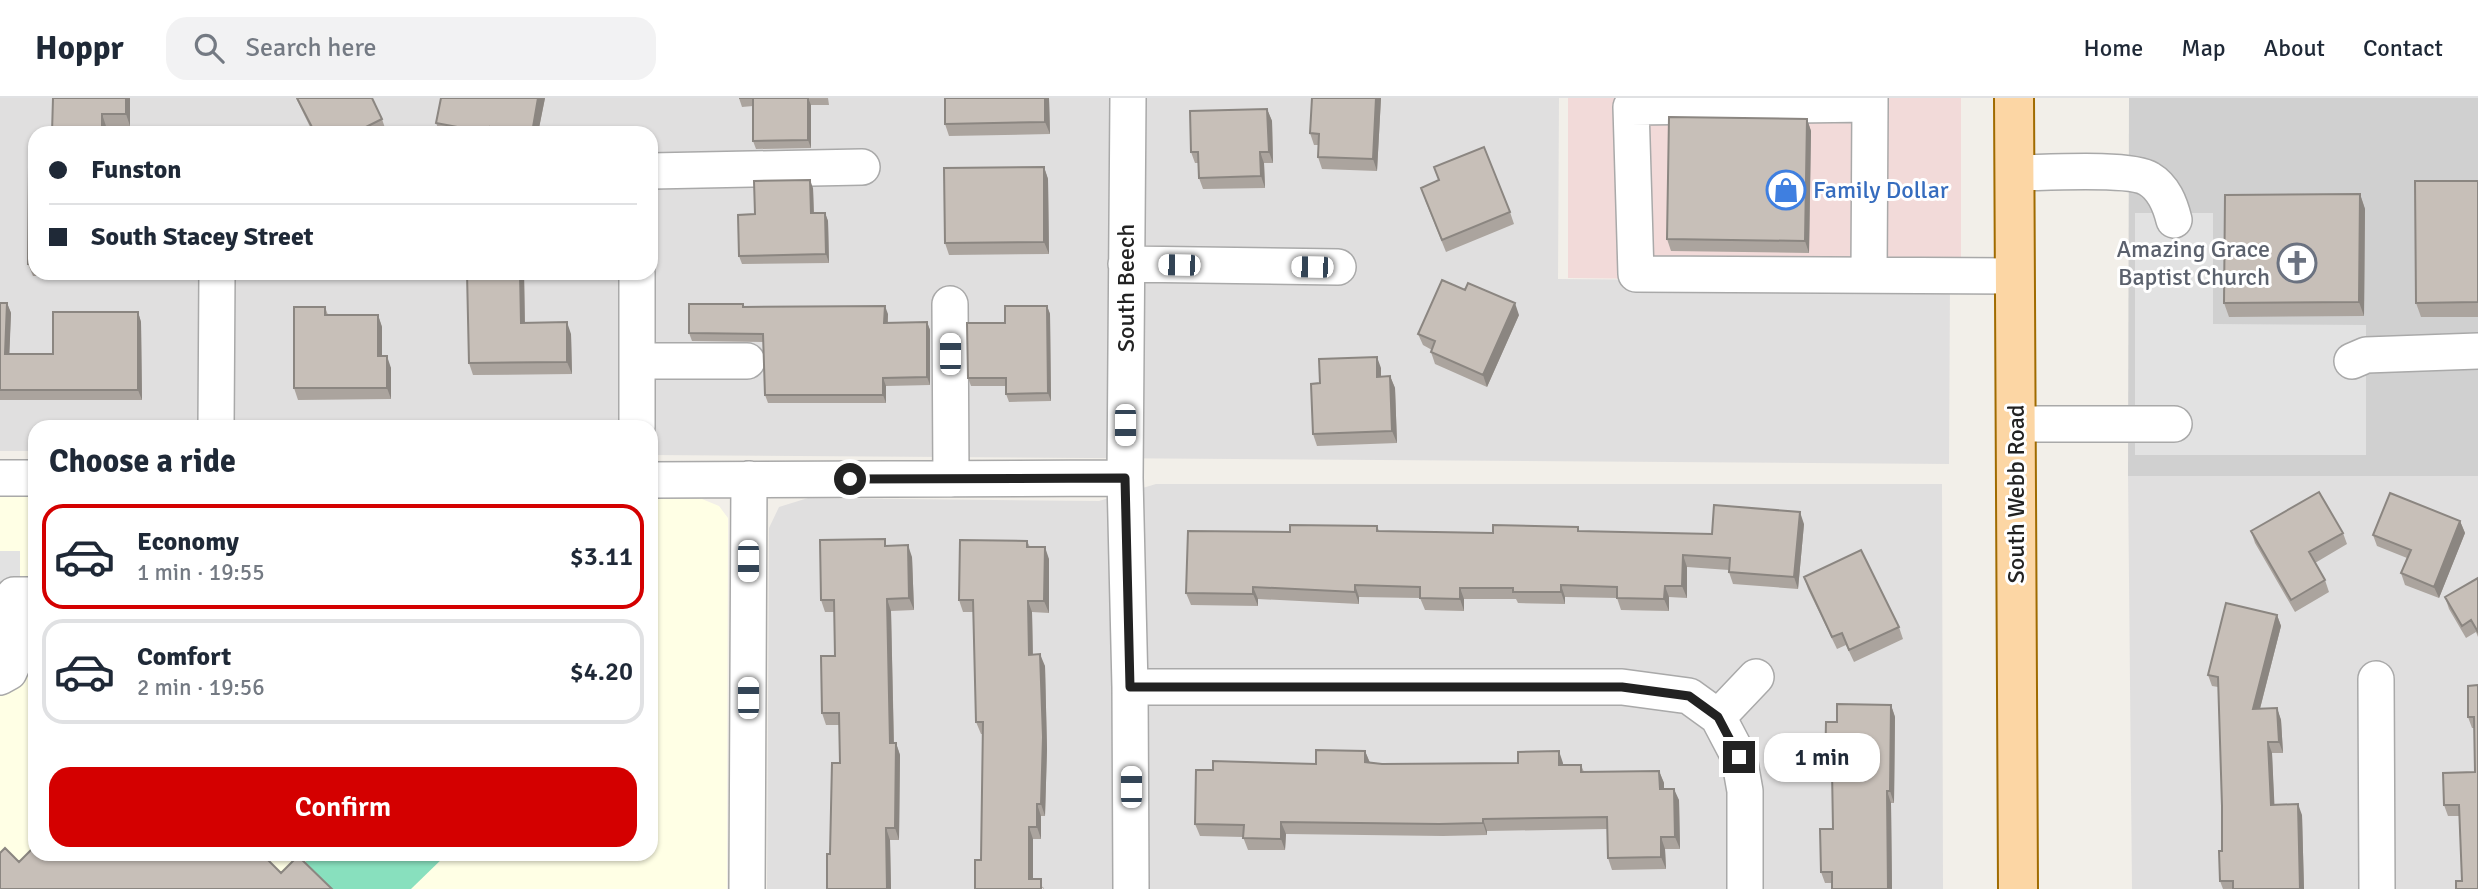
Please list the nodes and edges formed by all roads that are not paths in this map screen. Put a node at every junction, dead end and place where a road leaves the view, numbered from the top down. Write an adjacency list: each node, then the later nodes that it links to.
1 (1128, 98): 8 (street, South Beech)
2 (2014, 98): 6 (main road, South Webb Road)
3 (1870, 101): 10 (street); 10 (street)
4 (862, 167): 5 (street)
5 (658, 171)
6 (2014, 173): 7 (street); 11 (main road, South Webb Road)
7 (2174, 220)
8 (1126, 264): 9 (street); 25 (street, South Beech)
9 (1338, 267)
10 (1869, 275): 11 (street)
11 (2014, 276): 21 (main road, South Webb Road)
12 (217, 280): 19 (street)
13 (637, 280): 16 (street)
14 (950, 304): 27 (street)
15 (2478, 351): 18 (street)
16 (637, 361): 17 (street); 20 (street)
17 (747, 361)
18 (2352, 361)
19 (216, 420)
20 (637, 420)
21 (2015, 424): 22 (street); 38 (main road, South Webb Road)
22 (2174, 424)
23 (0, 478): 24 (street)
24 (28, 478)
25 (1125, 478): 27 (street); 33 (street, South Beech)
26 (749, 479): 27 (street); 28 (street); 35 (street)
27 (951, 479)
28 (658, 480)
29 (28, 595): 30 (street)
30 (0, 677)
31 (1756, 677): 34 (street)
32 (2376, 679): 39 (street)
33 (1130, 687): 34 (street); 36 (street, South Beech)
34 (1718, 717): 37 (street)
35 (747, 889)
36 (1131, 889)
37 (1745, 889)
38 (2018, 889)
39 (2377, 889)

